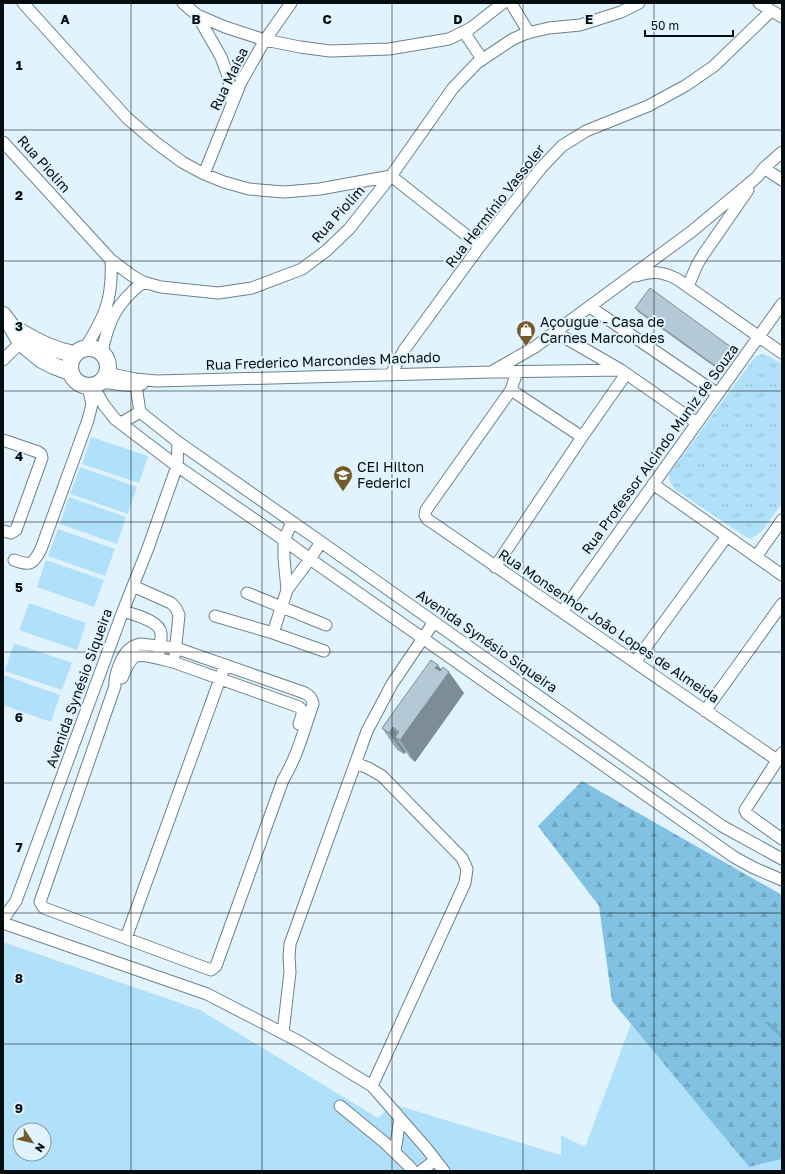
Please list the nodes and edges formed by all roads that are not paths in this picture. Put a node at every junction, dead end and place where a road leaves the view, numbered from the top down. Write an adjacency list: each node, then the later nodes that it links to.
1 (23, 3): 19 (street)
2 (183, 3): 9 (street)
3 (291, 3): 13 (street, Rua Maísa)
4 (503, 3): 11 (street)
5 (511, 3): 12 (street)
6 (639, 3): 12 (street, Rua Piolim)
7 (759, 3): 8 (street)
8 (771, 11): 10 (street); 22 (street, Rua Hermínio Vassoler)
9 (197, 15): 13 (street); 15 (street)
10 (782, 17)
11 (464, 32): 13 (street); 14 (street)
12 (529, 33): 14 (street, Rua Piolim)
13 (265, 40): 15 (street, Rua Maísa)
14 (482, 59): 20 (street, Rua Piolim)
15 (232, 104): 19 (street, Rua Maísa)
16 (3, 142): 23 (street, Rua Piolim)
17 (782, 152): 18 (street, Rua Frederico Marcondes Machado)
18 (761, 172): 21 (street); 24 (street, Rua Frederico Marcondes Machado); 26 (street)
19 (204, 174): 20 (street)
20 (391, 176): 22 (street); 25 (street, Rua Piolim)
21 (782, 180)
22 (480, 246): 41 (street, Rua Hermínio Vassoler)
23 (111, 260): 25 (street, Rua Piolim); 33 (street)
24 (628, 279): 26 (street); 28 (street, Rua Frederico Marcondes Machado)
25 (143, 282): 34 (street)
26 (688, 286): 31 (street)
27 (782, 304): 31 (street, Rua Professor Alcindo Muniz de Souza)
28 (590, 307): 30 (street, Rua Frederico Marcondes Machado); 45 (street)
29 (8, 321): 32 (street)
30 (555, 332): 38 (street, Rua Frederico Marcondes Machado); 40 (street)
31 (759, 336): 35 (street); 45 (street, Rua Professor Alcindo Muniz de Souza)
32 (24, 339): 33 (street); 36 (street); 37 (street)
33 (80, 351): 34 (street); 37 (street)
34 (102, 353): 42 (street)
35 (782, 353)
36 (3, 360)
37 (70, 372): 42 (street)
38 (491, 372): 39 (street, Rua Frederico Marcondes Machado); 41 (street, Rua Frederico Marcondes Machado)
39 (517, 372): 40 (street, Rua Frederico Marcondes Machado); 44 (street)
40 (623, 372): 48 (street); 49 (street)
41 (391, 374): 43 (street, Rua Frederico Marcondes Machado)
42 (97, 382): 43 (street, Rua Frederico Marcondes Machado); 47 (street); 62 (street)
43 (135, 382): 46 (street)
44 (511, 390): 49 (street); 63 (street, Rua Monsenhor João Lopes de Almeida)
45 (718, 394): 48 (street, Rua Professor Alcindo Muniz de Souza)
46 (140, 412): 47 (street); 51 (street, Avenida Synésio Siqueira)
47 (121, 423): 52 (street)
48 (697, 423): 53 (street, Rua Professor Alcindo Muniz de Souza)
49 (582, 437): 63 (street)
50 (3, 440): 56 (street)
51 (178, 442): 52 (street, Avenida Synésio Siqueira); 55 (street, Avenida Synésio Siqueira)
52 (177, 466): 58 (street); 65 (street, Avenida Synésio Siqueira)
53 (653, 484): 57 (street); 71 (street, Rua Professor Alcindo Muniz de Souza)
54 (782, 520): 60 (street)
55 (292, 522): 58 (street); 59 (street, Avenida Synésio Siqueira)
56 (3, 531)
57 (727, 536): 60 (street); 82 (street)
58 (284, 540): 61 (street); 66 (street)
59 (321, 542): 61 (street); 73 (street, Avenida Synésio Siqueira)
60 (756, 557): 64 (street)
61 (310, 559): 66 (street); 76 (street)
62 (14, 560)
63 (495, 567): 71 (street, Rua Monsenhor João Lopes de Almeida)
64 (782, 575)
65 (133, 586): 70 (street, Avenida Synésio Siqueira); 78 (street)
66 (287, 590): 69 (street)
67 (247, 593): 69 (street)
68 (782, 604): 86 (street)
69 (281, 607): 74 (street); 75 (street)
70 (123, 611): 77 (street); 93 (street, Avenida Synésio Siqueira)
71 (562, 612): 82 (street, Rua Monsenhor João Lopes de Almeida)
72 (215, 616): 75 (street)
73 (434, 622): 76 (street); 91 (street, Avenida Synésio Siqueira)
74 (326, 625)
75 (272, 633): 79 (street)
76 (422, 638): 88 (street); 92 (street)
77 (160, 646): 78 (street); 80 (street); 85 (street)
78 (176, 648): 81 (street); 83 (street)
79 (324, 652)
80 (158, 658): 81 (street); 85 (street)
81 (173, 662): 84 (street)
82 (635, 662): 86 (street, Rua Monsenhor João Lopes de Almeida)
83 (225, 665): 84 (street); 89 (street)
84 (220, 680): 89 (street); 95 (street)
85 (115, 686): 95 (street)
86 (705, 711): 87 (street, Rua Monsenhor João Lopes de Almeida)
87 (780, 756): 90 (street)
88 (356, 763): 96 (street); 97 (street)
89 (283, 780): 95 (street)
90 (782, 839)
91 (782, 859)
92 (782, 880)
93 (3, 916)
94 (3, 923): 96 (street)
95 (126, 938)
96 (283, 1033): 97 (street)
97 (372, 1086): 99 (street)
98 (340, 1106): 100 (street)
99 (400, 1118): 100 (street); 101 (street)
100 (395, 1152): 102 (street)
101 (435, 1160): 103 (street); 104 (street)
102 (413, 1171)
103 (421, 1171)
104 (444, 1171)

